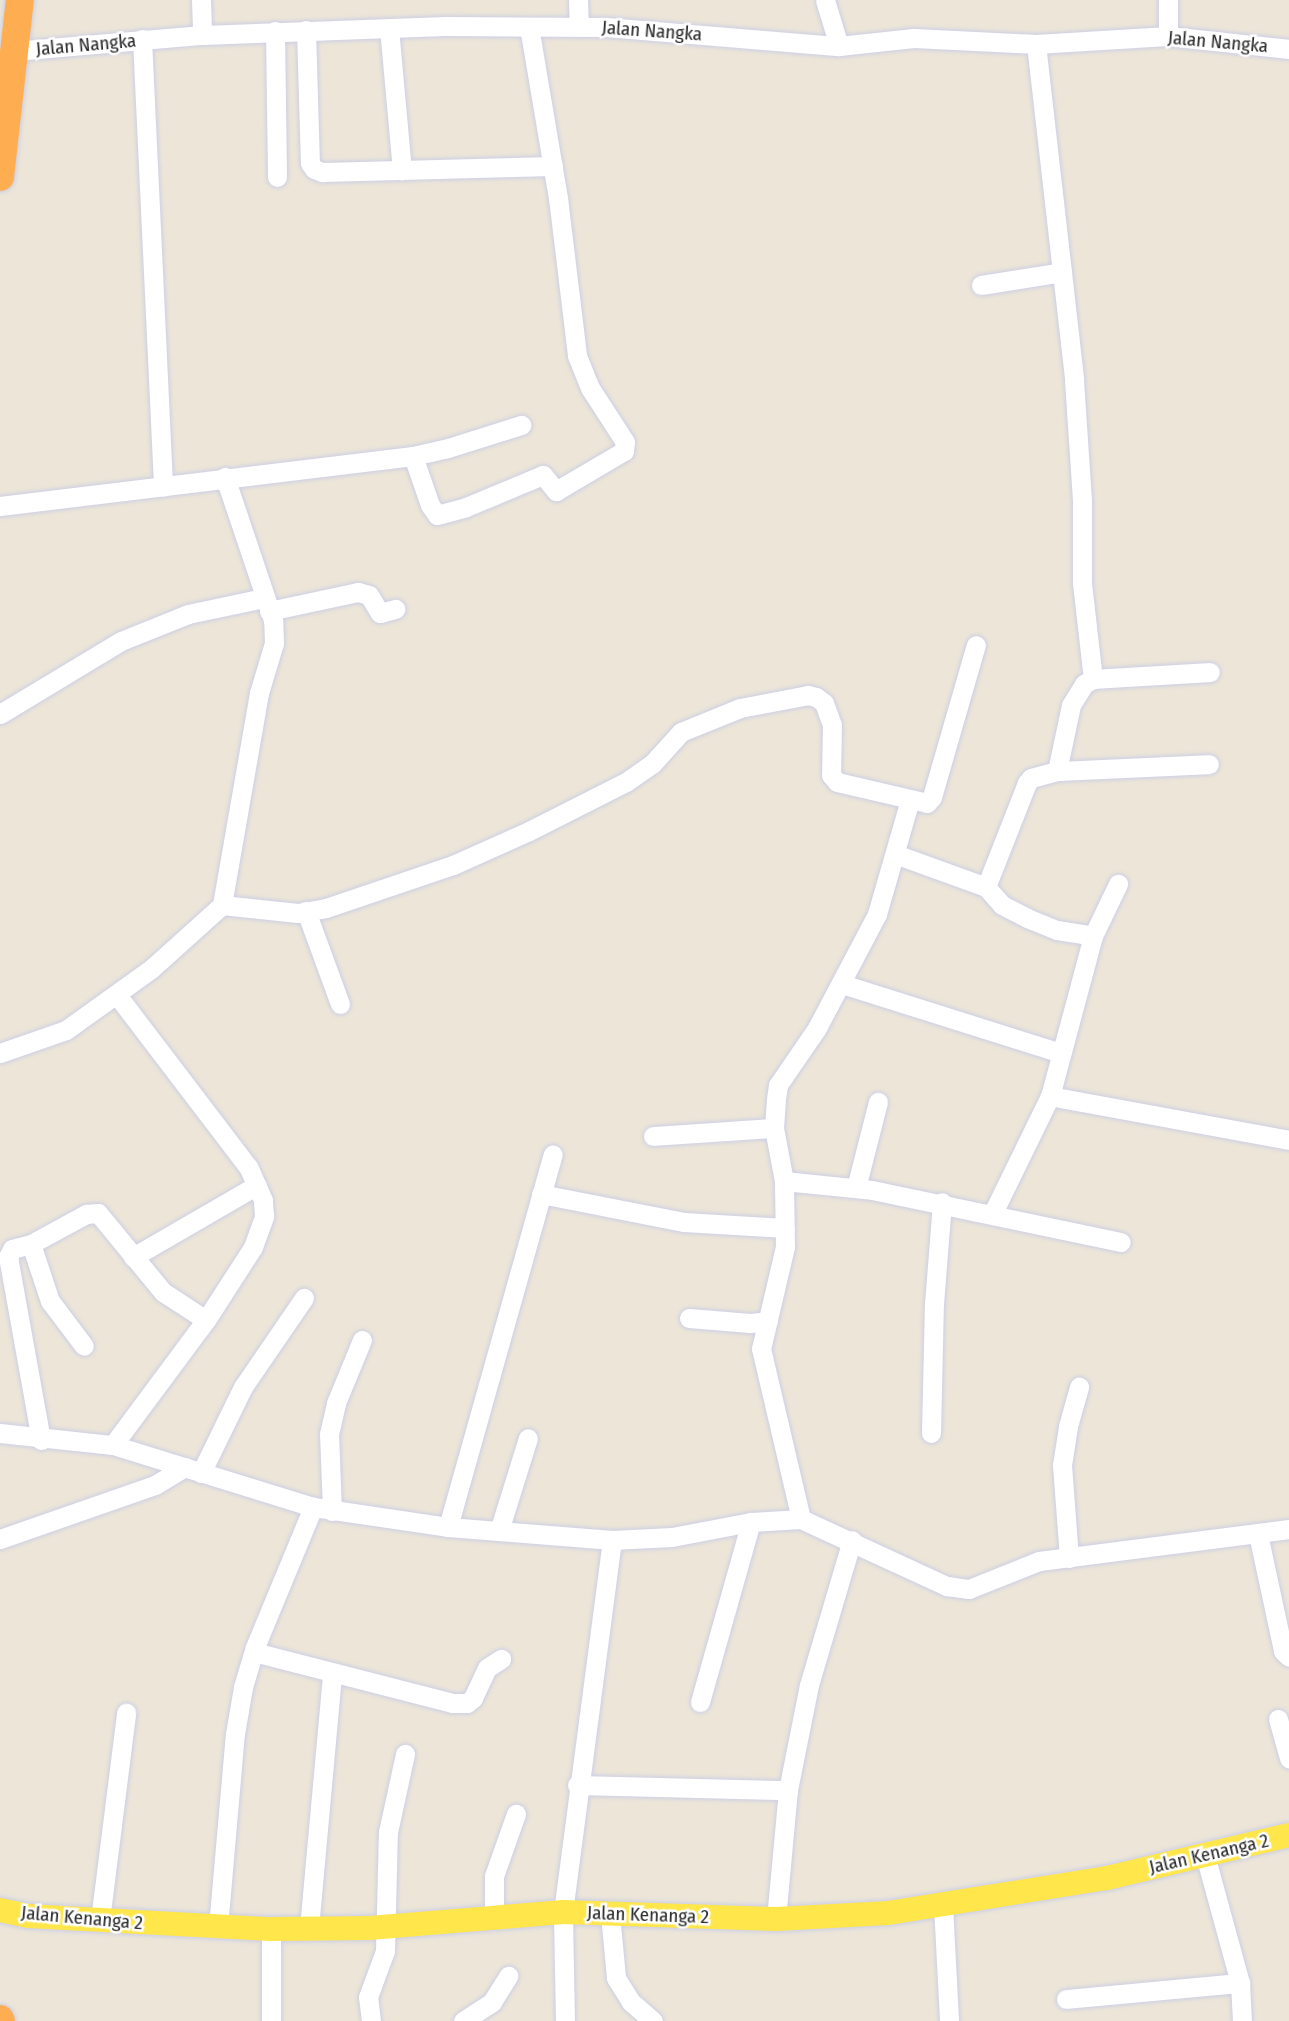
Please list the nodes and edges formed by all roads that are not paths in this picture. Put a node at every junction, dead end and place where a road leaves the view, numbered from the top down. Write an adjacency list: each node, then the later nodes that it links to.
1 (20, 0): 17 (highway)
2 (201, 0): 11 (street)
3 (578, 0): 7 (street)
4 (825, 0): 15 (street)
5 (1168, 0): 12 (street)
6 (529, 27): 7 (street, Jalan Nangka); 8 (street, Jalan Nangka); 18 (street)
7 (579, 27): 15 (street, Jalan Nangka)
8 (389, 28): 9 (street, Jalan Nangka); 19 (street)
9 (306, 30): 10 (street, Jalan Nangka); 19 (street)
10 (275, 31): 11 (street, Jalan Nangka); 21 (street)
11 (202, 35): 13 (street, Jalan Nangka)
12 (1168, 36): 14 (street, Jalan Nangka); 16 (street, Jalan Nangka)
13 (142, 39): 17 (street, Jalan Nangka); 27 (street)
14 (1036, 44): 15 (street, Jalan Nangka); 22 (street)
15 (839, 46)
16 (1289, 49)
17 (7, 52): 20 (highway)
18 (553, 166): 19 (street); 25 (street)
19 (402, 170)
20 (0, 177)
21 (277, 177)
22 (1062, 272): 23 (street); 33 (street)
23 (981, 285)
24 (521, 425): 25 (street)
25 (420, 455): 26 (street)
26 (225, 477): 27 (street); 29 (street)
27 (163, 487): 28 (street)
28 (0, 506)
29 (267, 604): 30 (street); 34 (street); 41 (street)
30 (395, 609)
31 (976, 645): 37 (street)
32 (1210, 672): 33 (street)
33 (1093, 679): 36 (street)
34 (0, 715)
35 (1209, 764): 36 (street)
36 (1057, 771): 40 (street)
37 (910, 800): 38 (street); 42 (street)
38 (895, 854): 40 (street); 44 (street)
39 (1118, 884): 43 (street)
40 (986, 887): 43 (street)
41 (222, 905): 42 (street); 45 (street)
42 (306, 911): 46 (street)
43 (1093, 936): 48 (street)
44 (842, 984): 48 (street); 51 (street)
45 (117, 995): 47 (street); 56 (street)
46 (340, 1004)
47 (0, 1053)
48 (1061, 1053): 49 (street)
49 (1051, 1096): 53 (street); 60 (street)
50 (878, 1102): 57 (street)
51 (774, 1128): 52 (street); 55 (street)
52 (653, 1136)
53 (1289, 1140)
54 (553, 1154): 58 (street)
55 (784, 1181): 57 (street); 61 (street)
56 (257, 1185): 64 (street); 67 (street)
57 (856, 1188): 59 (street)
58 (541, 1194): 61 (street); 81 (street)
59 (942, 1202): 60 (street); 73 (street)
60 (993, 1213): 62 (street)
61 (785, 1228): 68 (street)
62 (1121, 1242)
63 (30, 1244): 64 (street); 70 (street); 75 (street)
64 (133, 1257): 67 (street)
65 (304, 1298): 77 (street)
66 (689, 1318): 68 (street)
67 (206, 1320): 76 (street)
68 (768, 1321): 79 (street)
69 (362, 1340): 78 (street)
70 (84, 1346)
71 (1079, 1387): 88 (street)
72 (0, 1433): 75 (street)
73 (930, 1433)
74 (528, 1438): 83 (street)
75 (41, 1440): 76 (street)
76 (113, 1445): 77 (street)
77 (193, 1470): 78 (street); 85 (street)
78 (323, 1509): 81 (street); 89 (street)
79 (801, 1519): 80 (street); 87 (street)
80 (751, 1522): 86 (street); 93 (street)
81 (448, 1527): 83 (street)
82 (1289, 1529): 84 (street)
83 (499, 1531): 86 (street)
84 (1258, 1534): 88 (street); 90 (street)
85 (0, 1539)
86 (612, 1540): 98 (street)
87 (852, 1540): 88 (street); 99 (street)
88 (1069, 1558)
89 (254, 1652): 92 (street); 110 (street)
90 (1289, 1657)
91 (501, 1659): 92 (street)
92 (332, 1673): 113 (street)
93 (700, 1702)
94 (126, 1713): 109 (street)
95 (1278, 1719): 97 (street)
96 (405, 1754): 111 (street)
97 (1289, 1758)
98 (578, 1785): 99 (street); 105 (street)
99 (788, 1790): 108 (street)
100 (516, 1814): 107 (street)
101 (1289, 1835): 102 (main road, Jalan Kenanga 2)
102 (1205, 1855): 103 (main road, Jalan Kenanga 2); 115 (street)
103 (943, 1905): 108 (main road, Jalan Kenanga 2); 122 (street)
104 (0, 1910): 109 (main road, Jalan Kenanga 2)
105 (563, 1912): 106 (main road, Jalan Kenanga 2); 107 (main road, Jalan Kenanga 2); 120 (street)
106 (610, 1914): 108 (main road, Jalan Kenanga 2); 121 (street)
107 (494, 1919): 111 (main road, Jalan Kenanga 2)
108 (776, 1919)
109 (100, 1920): 110 (main road, Jalan Kenanga 2)
110 (218, 1927): 112 (main road, Jalan Kenanga 2)
111 (387, 1927): 113 (main road, Jalan Kenanga 2); 118 (street)
112 (271, 1928): 113 (main road, Jalan Kenanga 2); 117 (street)
113 (309, 1928)
114 (508, 1976): 119 (street)
115 (1240, 1983): 116 (street); 123 (street)
116 (1066, 1999)
117 (271, 2021)
118 (371, 2021)
119 (463, 2021)
120 (565, 2021)
121 (653, 2021)
122 (949, 2021)
123 (1242, 2021)

